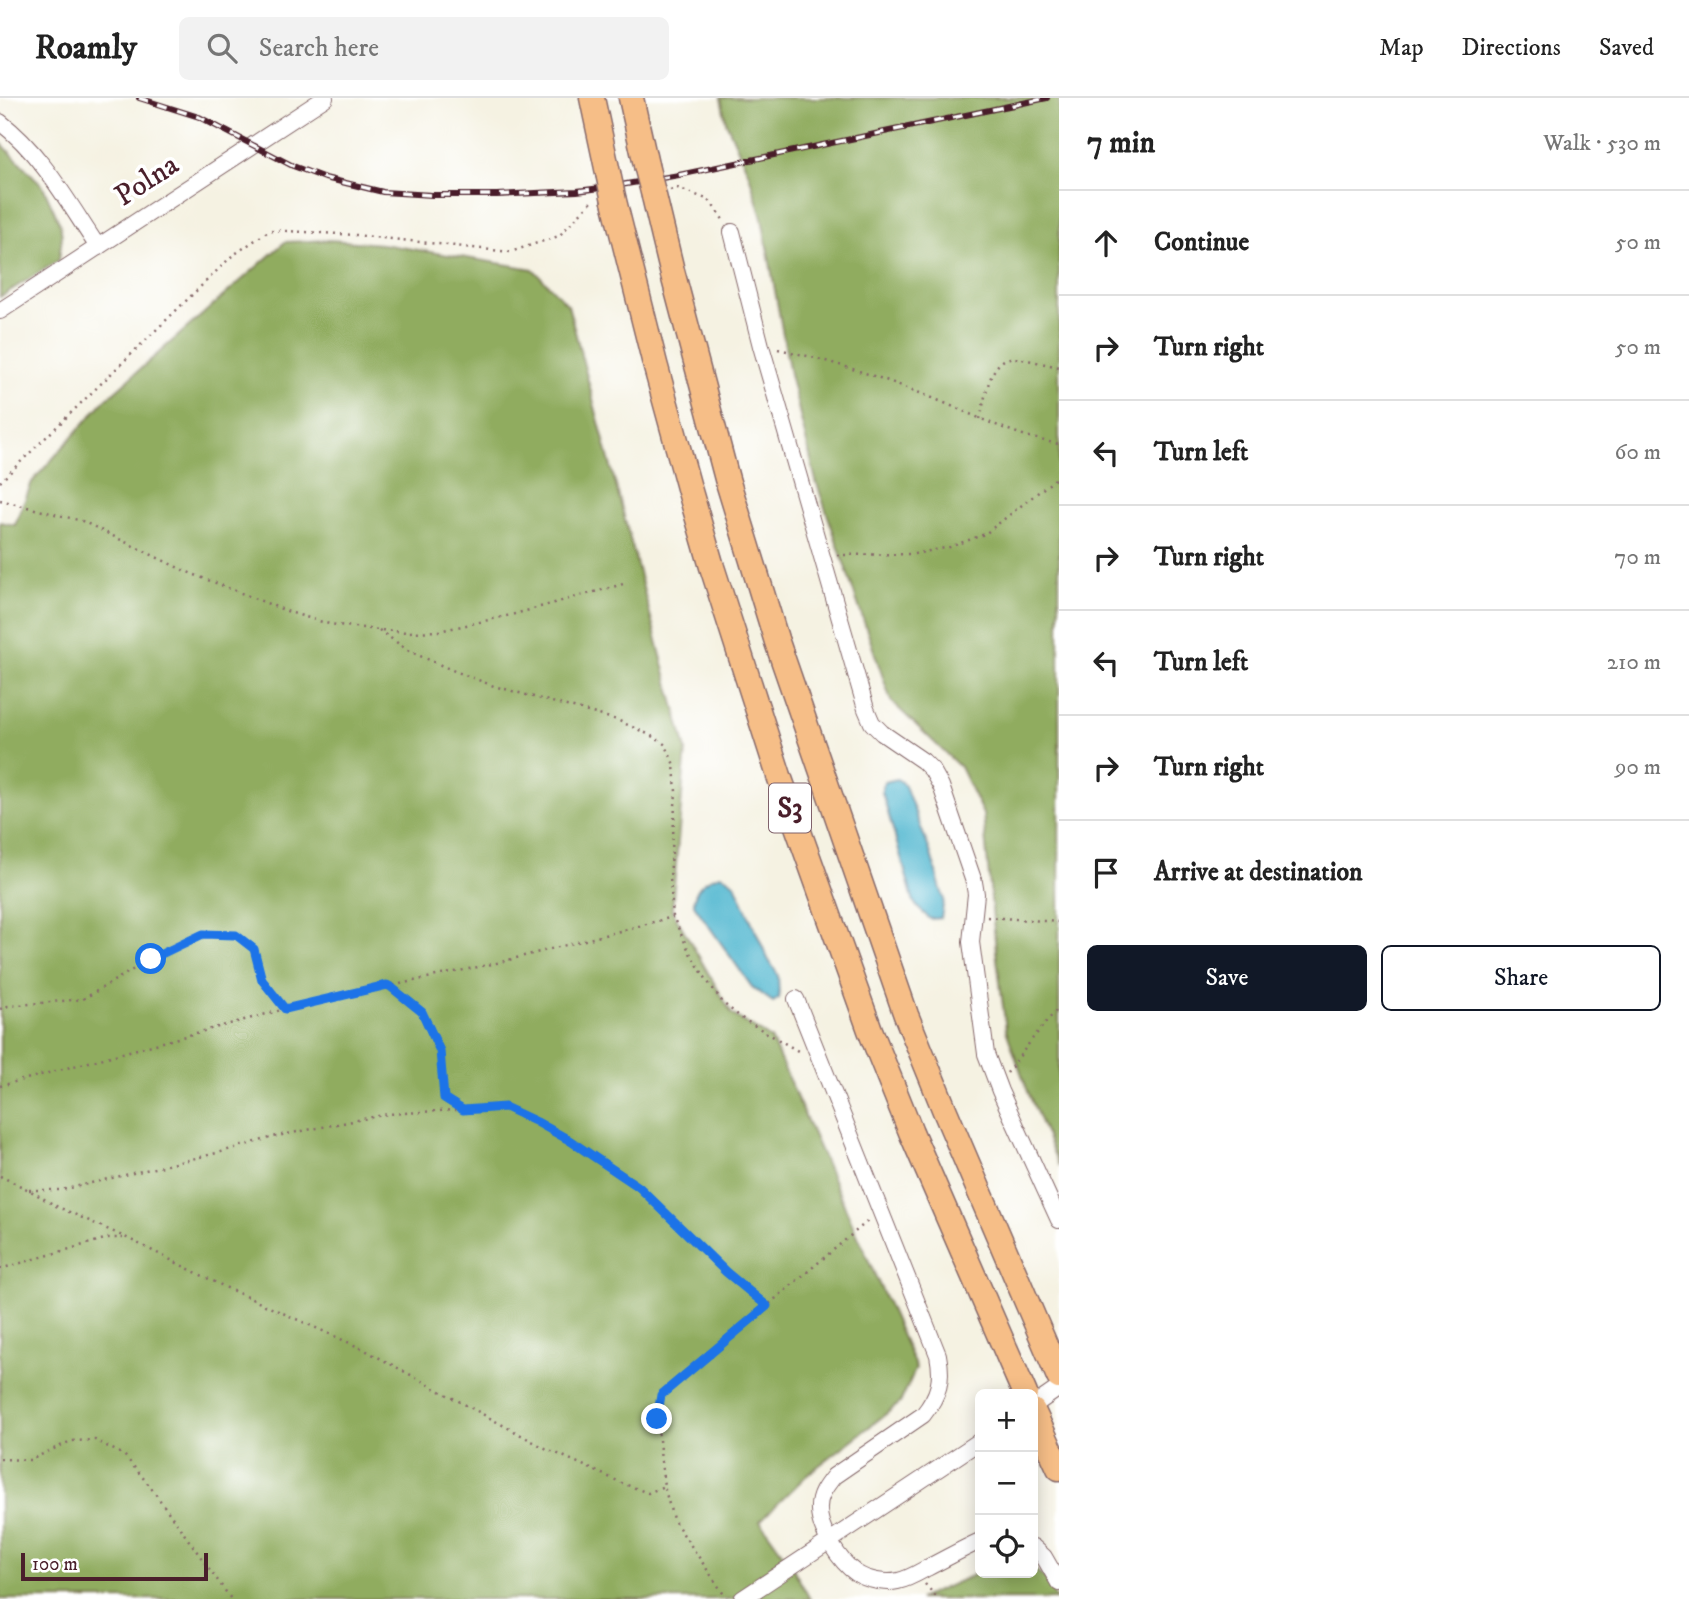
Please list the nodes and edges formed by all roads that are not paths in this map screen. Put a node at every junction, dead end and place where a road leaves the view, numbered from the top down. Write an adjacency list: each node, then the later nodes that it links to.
1 (325, 98): 6 (street, Polna)
2 (592, 98): 12 (highway, S3, bridge)
3 (631, 98): 10 (highway, S3, bridge)
4 (0, 122): 6 (street)
5 (732, 232): 9 (street)
6 (98, 247): 7 (street, Polna)
7 (0, 311)
8 (796, 999): 17 (street)
9 (1059, 1220)
10 (1059, 1377)
11 (1059, 1388): 13 (street)
12 (1023, 1389)
13 (1038, 1404)
14 (1038, 1420): 16 (highway)
15 (975, 1444): 17 (street)
16 (1059, 1468)
17 (830, 1542): 18 (street); 21 (street)
18 (975, 1544)
19 (1038, 1552): 20 (street)
20 (1059, 1583)
21 (743, 1599)

